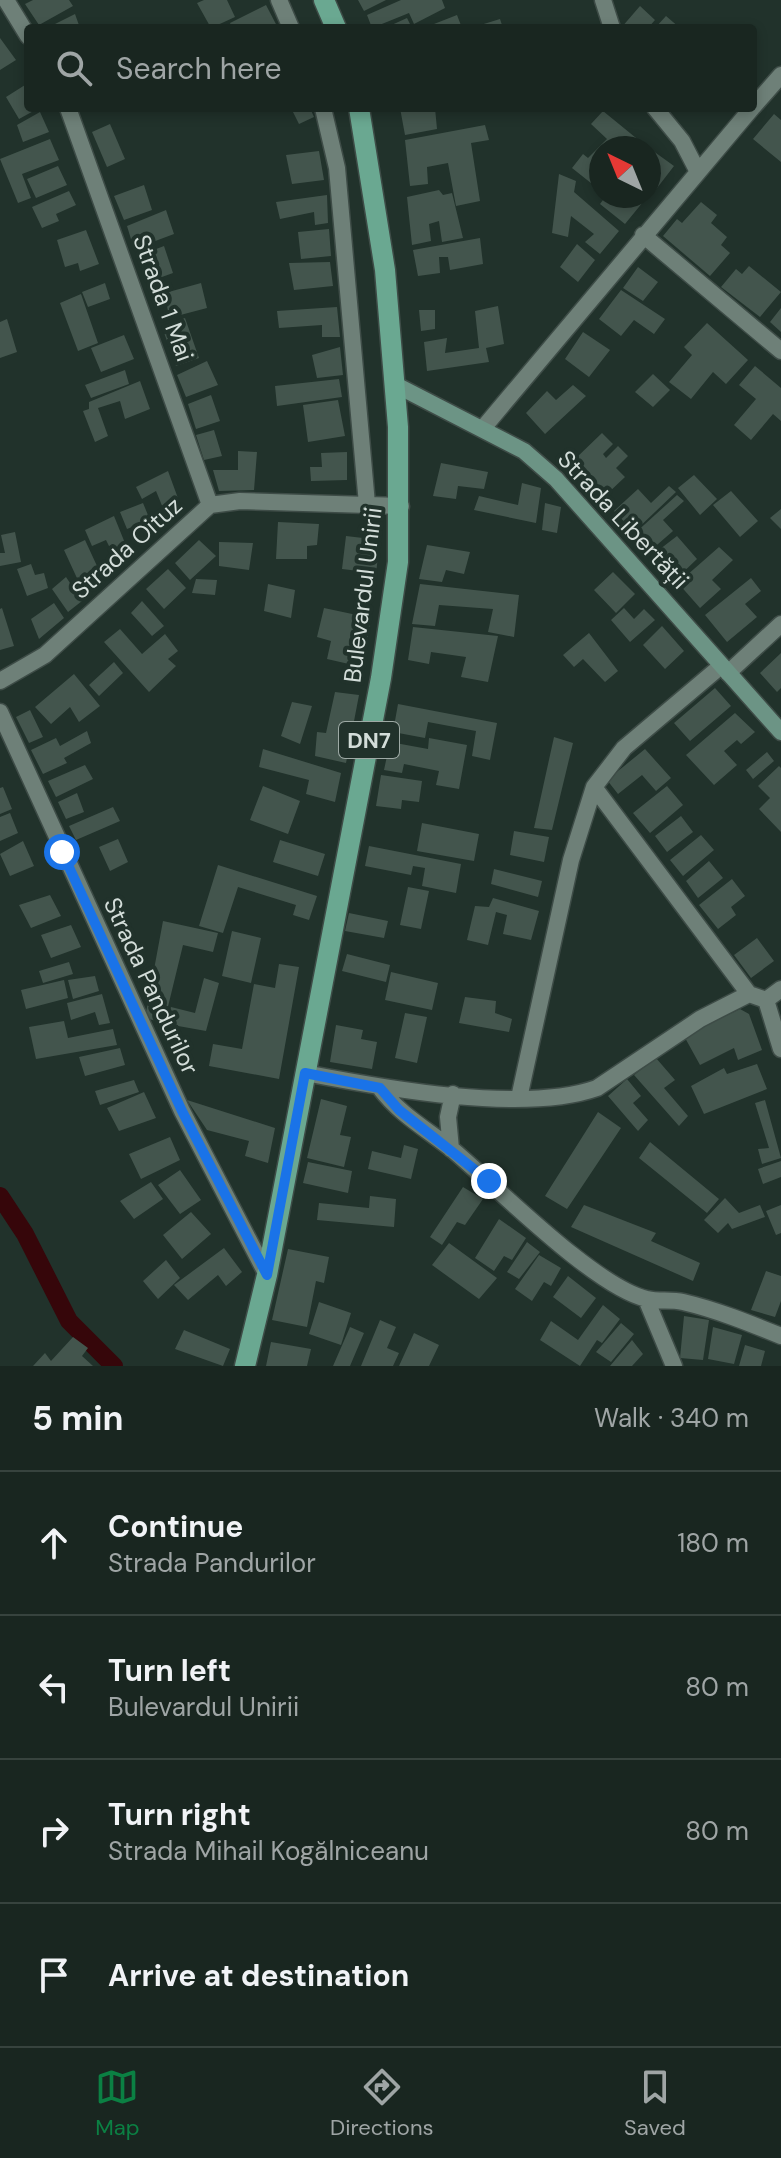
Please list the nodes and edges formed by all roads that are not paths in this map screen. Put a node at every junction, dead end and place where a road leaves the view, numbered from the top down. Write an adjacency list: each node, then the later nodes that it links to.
1 (6, 0): 8 (street)
2 (279, 0): 5 (street)
3 (324, 0): 6 (main road)
4 (603, 0): 7 (street)
5 (289, 24)
6 (334, 24)
7 (611, 24)
8 (24, 29)
9 (778, 85): 10 (street)
10 (757, 103)
11 (69, 112): 22 (street, Strada 1 Mai)
12 (324, 112): 21 (street)
13 (360, 112): 19 (main road, Bulevardul Unirii / DN7)
14 (658, 112): 16 (street)
15 (748, 112): 16 (street)
16 (697, 170): 17 (street)
17 (643, 235): 18 (street); 20 (street)
18 (781, 351)
19 (394, 384): 20 (street, Strada Libertății); 23 (main road, Bulevardul Unirii / DN7)
20 (484, 427): 25 (street, Strada Libertății)
21 (367, 504): 22 (street, Strada Oituz); 23 (street, Strada Oituz)
22 (210, 505): 26 (street, Strada Oituz)
23 (401, 506): 33 (main road, Bulevardul Unirii / DN7)
24 (781, 624): 25 (street)
25 (724, 670): 28 (street, Strada Libertății); 29 (street)
26 (0, 681)
27 (0, 712): 38 (street, Strada Pandurilor)
28 (781, 732)
29 (594, 787): 31 (street); 36 (street)
30 (781, 989): 31 (street)
31 (758, 997): 32 (street); 36 (street)
32 (781, 1049)
33 (305, 1073): 34 (street); 38 (main road, Bulevardul Unirii / DN7)
34 (380, 1088): 35 (street); 37 (street)
35 (453, 1094): 36 (street); 37 (street)
36 (519, 1098)
37 (451, 1149): 39 (street)
38 (267, 1275): 41 (main road, Bulevardul Unirii / DN7)
39 (646, 1299): 40 (street); 42 (street)
40 (781, 1336)
41 (245, 1366)
42 (674, 1366)

